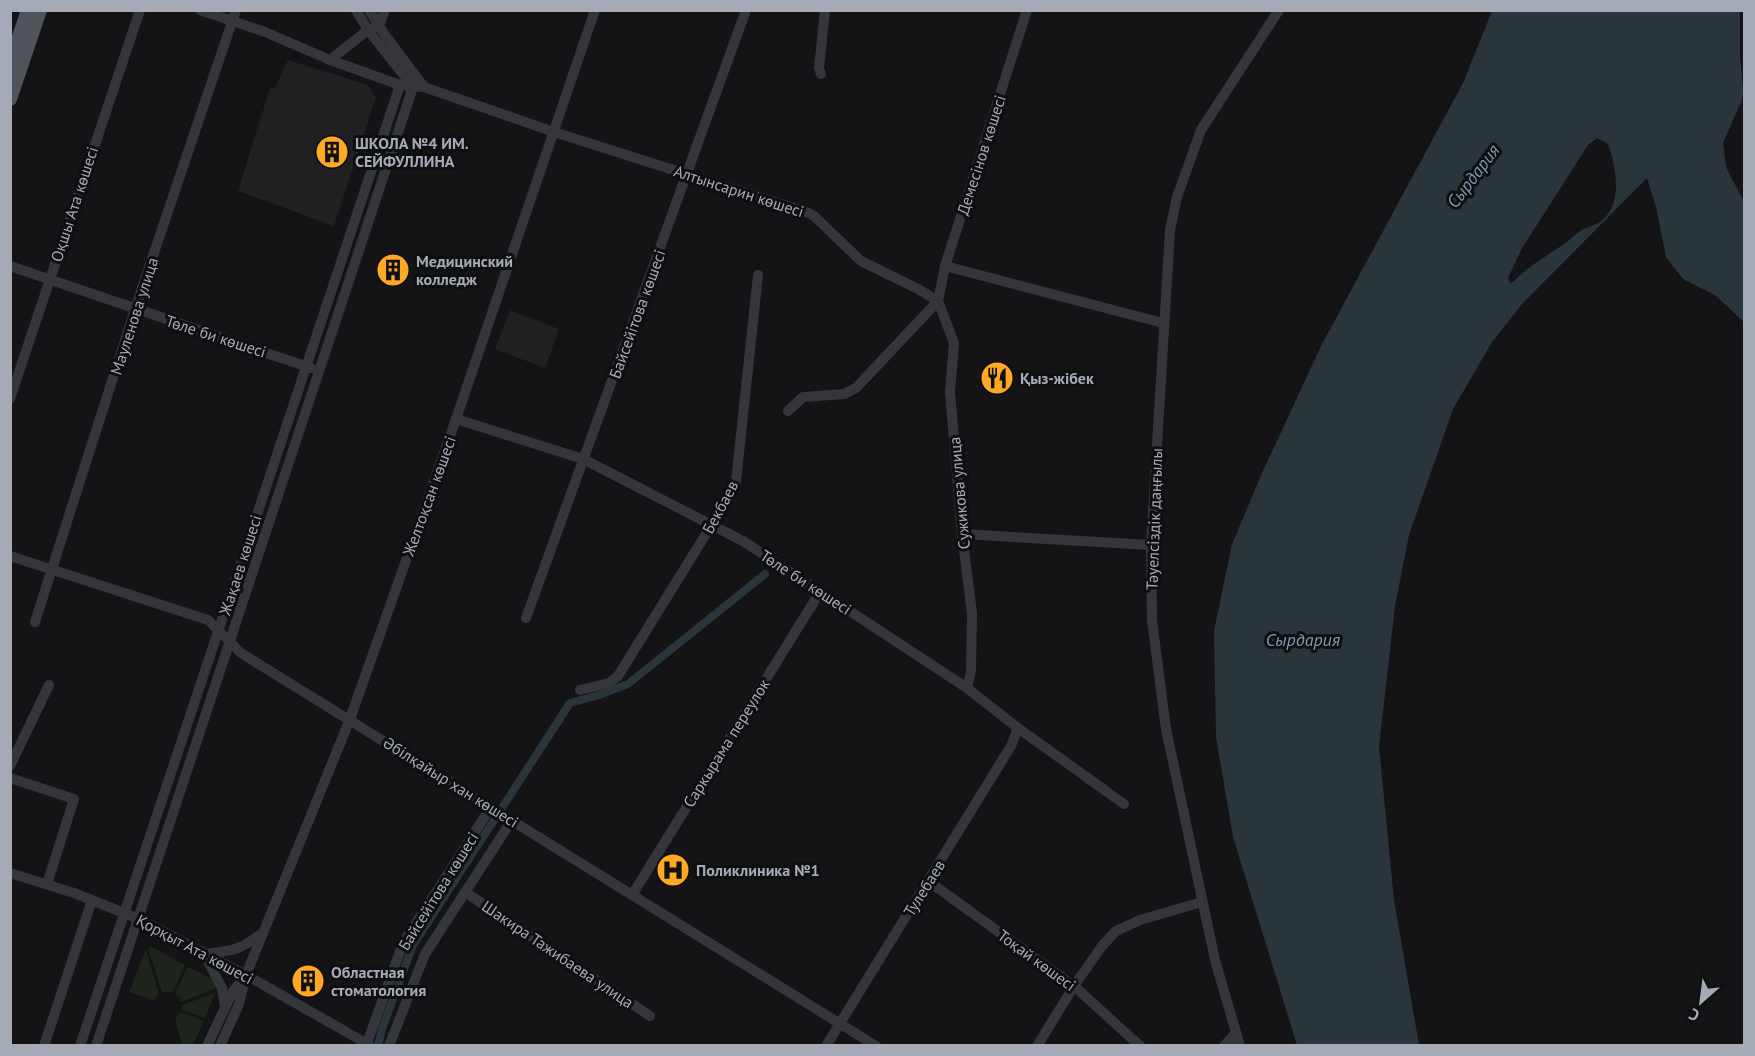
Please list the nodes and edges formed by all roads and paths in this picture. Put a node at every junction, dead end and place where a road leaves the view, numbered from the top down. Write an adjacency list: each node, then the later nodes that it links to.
1 (28, 10): 17 (main road)
2 (40, 10): 21 (main road)
3 (140, 10): 27 (street, Оқшы Ата көшесі)
4 (200, 10): 13 (street)
5 (356, 10): 15 (street)
6 (369, 10): 14 (street)
7 (385, 10): 14 (street)
8 (596, 10): 22 (street, Желтоқсан көшесі)
9 (746, 10): 23 (street, Байсейітова көшесі)
10 (825, 10): 18 (street)
11 (1027, 10): 25 (street, Демесінов көшесі)
12 (1279, 10): 30 (street, Тәуелсіздік даңғылы)
13 (234, 16): 16 (street); 29 (street, Мауленова улица)
14 (379, 26): 15 (street); 20 (street)
15 (368, 30): 16 (street); 20 (street)
16 (330, 60): 19 (street)
17 (10, 64)
18 (821, 74)
19 (400, 85): 20 (street); 31 (street, Жақаев көшесі)
20 (418, 87): 22 (street, Алтынсарин көшесі); 32 (street, Жақаев көшесі)
21 (10, 99)
22 (554, 132): 23 (street, Алтынсарин көшесі); 35 (street, Желтоқсан көшесі)
23 (687, 174): 28 (street, Алтынсарин көшесі); 36 (street, Байсейітова көшесі)
24 (10, 266): 27 (street, Төле би көшесі)
25 (945, 266): 28 (street, Демесінов көшесі); 30 (street)
26 (758, 274): 37 (street, Бекбаев)
27 (49, 280): 29 (street, Төле би көшесі); 33 (street, Оқшы Ата көшесі)
28 (938, 301): 34 (street); 38 (street, Сужикова улица)
29 (135, 309): 31 (street, Төле би көшесі); 41 (street, Мауленова улица)
30 (1163, 322): 39 (street, Тәуелсіздік даңғылы)
31 (306, 366): 32 (street, Төле би көшесі); 45 (street, Жақаев көшесі)
32 (320, 372): 46 (street, Жақаев көшесі)
33 (10, 399)
34 (788, 411)
35 (456, 419): 36 (street, Төле би көшесі); 50 (street, Желтоқсан көшесі)
36 (583, 459): 37 (street, Төле би көшесі); 43 (street, Байсейітова көшесі)
37 (711, 525): 42 (street, Төле би көшесі); 49 (street, Бекбаев)
38 (962, 534): 39 (street); 48 (street, Сужикова улица)
39 (1151, 545): 63 (street, Тәуелсіздік даңғылы)
40 (10, 556): 41 (street, Әбілқайыр хан көшесі)
41 (53, 569): 44 (street, Мауленова улица); 45 (street, Әбілқайыр хан көшесі)
42 (819, 592): 48 (street, Төле би көшесі); 61 (street, Саркырама переулок)
43 (526, 618)
44 (35, 622)
45 (219, 630): 46 (street, Әбілқайыр хан көшесі); 64 (street, Жақаев көшесі)
46 (231, 642): 50 (street, Әбілқайыр хан көшесі); 65 (street, Жақаев көшесі)
47 (49, 685): 52 (street)
48 (967, 688): 51 (street, Төле би көшесі)
49 (580, 690)
50 (350, 719): 55 (street, Әбілқайыр хан көшесі); 66 (street, Желтоқсан көшесі)
51 (1018, 729): 54 (street, Төле би көшесі); 58 (street, Тулебаев)
52 (10, 766)
53 (10, 778): 59 (street)
54 (1124, 804)
55 (490, 807): 56 (street, Әбілқайыр хан көшесі); 74 (street, Байсейітова көшесі)
56 (512, 820): 60 (street, Байсейітова көшесі); 61 (street, Әбілқайыр хан көшесі)
57 (10, 873): 59 (street, Қорқыт Ата көшесі)
58 (928, 881): 69 (street, Тоқай көшесі); 72 (street, Тулебаев)
59 (47, 884): 62 (street, Қорқыт Ата көшесі)
60 (465, 892): 71 (street, Шакира Тажибаева улица); 80 (street, Байсейітова көшесі)
61 (632, 894): 72 (street, Әбілқайыр хан көшесі)
62 (92, 900): 64 (street, Қорқыт Ата көшесі); 75 (street)
63 (1202, 902): 69 (street); 73 (street, Тәуелсіздік даңғылы)
64 (125, 913): 65 (street, Қорқыт Ата көшесі); 76 (street, Жақаев көшесі)
65 (139, 919): 67 (street, Қорқыт Ата көшесі); 77 (street, Жақаев көшесі)
66 (263, 933): 67 (street); 68 (street, Желтоқсан көшесі)
67 (204, 954): 68 (street, Қорқыт Ата көшесі); 70 (street)
68 (246, 975): 70 (street, Желтоқсан көшесі); 74 (street, Қорқыт Ата көшесі); 79 (street, Желтоқсан көшесі)
69 (1074, 986): 83 (street); 84 (street, Тоқай көшесі)
70 (225, 1006): 78 (street, Желтоқсан көшесі)
71 (650, 1016)
72 (840, 1023): 81 (street, Тулебаев); 82 (street, Әбілқайыр хан көшесі)
73 (1236, 1033): 85 (street); 86 (street, Тәуелсіздік даңғылы)
74 (368, 1045)
75 (44, 1046)
76 (80, 1046)
77 (96, 1046)
78 (207, 1046)
79 (220, 1046)
80 (389, 1046)
81 (826, 1046)
82 (876, 1046)
83 (1037, 1046)
84 (1140, 1046)
85 (1224, 1046)
86 (1239, 1046)

